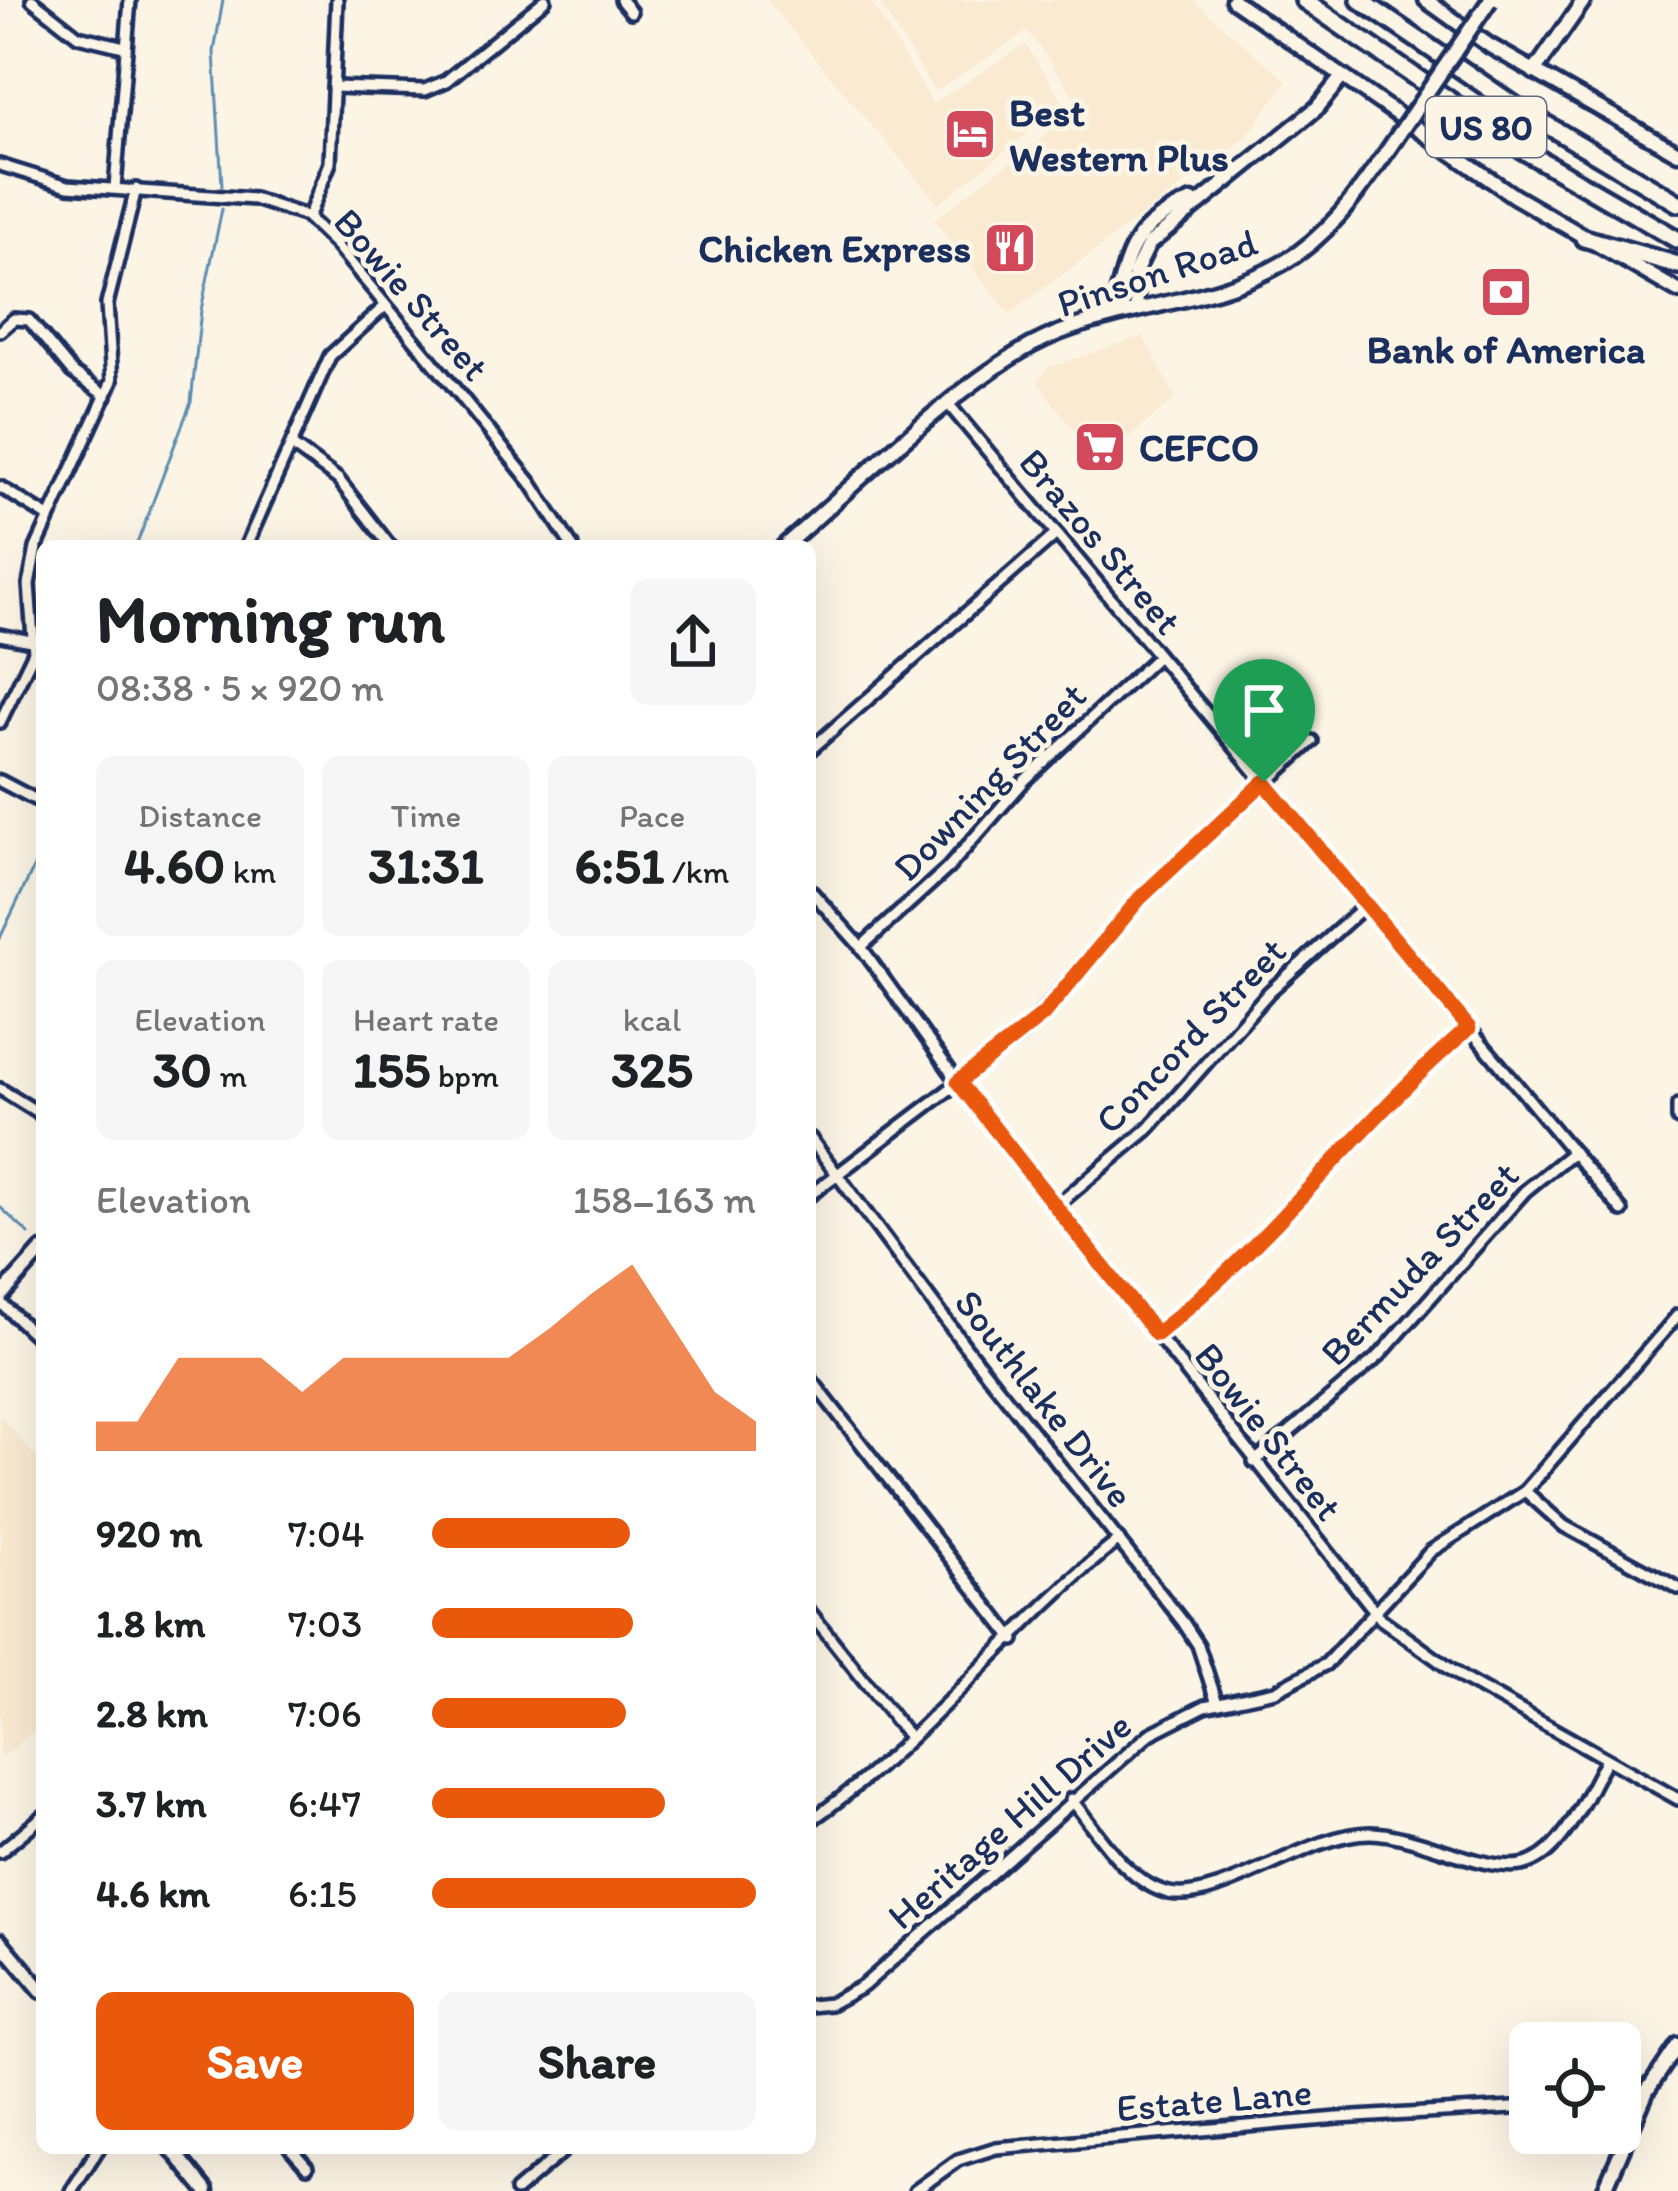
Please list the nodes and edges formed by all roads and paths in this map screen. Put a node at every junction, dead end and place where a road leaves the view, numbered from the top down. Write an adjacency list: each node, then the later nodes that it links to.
1 (32, 0): 13 (street)
2 (130, 0): 13 (street)
3 (337, 0): 16 (street)
4 (545, 0): 16 (street)
5 (621, 0): 12 (street)
6 (1233, 0): 15 (main road)
7 (1304, 0): 25 (highway, US 80)
8 (1360, 0): 22 (highway, US 80)
9 (1426, 0): 14 (main road)
10 (1490, 0): 29 (main road, Pinson Road, bridge)
11 (1584, 0): 14 (main road)
12 (631, 12)
13 (124, 46): 19 (street)
14 (1534, 72): 17 (main road)
15 (1341, 78): 21 (main road); 24 (main road)
16 (333, 87): 23 (street)
17 (1678, 153)
18 (0, 165): 19 (street, Bowie Street)
19 (115, 188): 20 (street, Bowie Street)
20 (136, 189): 23 (street, Bowie Street); 32 (street)
21 (1210, 194): 29 (main road); 30 (main road)
22 (1678, 203)
23 (308, 218): 28 (street, Bowie Street)
24 (1584, 238): 26 (highway); 27 (main road)
25 (1678, 240)
26 (1678, 265)
27 (1678, 291)
28 (384, 307): 34 (street); 41 (street, Bowie Street)
29 (1137, 308): 30 (main road, Pinson Road)
30 (1111, 316): 33 (main road, Pinson Road)
31 (0, 331): 32 (street)
32 (106, 396): 36 (street)
33 (950, 406): 37 (street, Brazos Street); 42 (main road, Pinson Road)
34 (294, 447): 39 (street); 40 (street)
35 (0, 487): 36 (street)
36 (47, 516): 38 (street)
37 (1054, 536): 46 (street, Brazos Street); 49 (street)
38 (40, 540)
39 (249, 540)
40 (385, 540)
41 (568, 540)
42 (791, 540)
43 (36, 554): 45 (street)
44 (0, 635): 45 (street)
45 (36, 642): 47 (street)
46 (1158, 656): 51 (street, Brazos Street); 55 (street, Downing Street)
47 (0, 722)
48 (1312, 741): 51 (street)
49 (816, 745)
50 (0, 781): 52 (street)
51 (1264, 782): 54 (street, Brazos Street); 57 (street)
52 (36, 800)
53 (816, 897): 55 (street, Bowie Street)
54 (1366, 905): 56 (street, Brazos Street); 66 (street, Concord Street)
55 (861, 947): 57 (street, Bowie Street)
56 (1469, 1028): 63 (street, Brazos Street); 71 (street)
57 (958, 1082): 64 (street); 66 (street, Bowie Street)
58 (0, 1089): 60 (street)
59 (1678, 1105): 61 (street)
60 (36, 1113)
61 (1678, 1119)
62 (816, 1146): 64 (street, Southlake Drive)
63 (1573, 1152): 67 (street, Brazos Street); 74 (street, Bermuda Street)
64 (837, 1175): 65 (street); 76 (street, Southlake Drive)
65 (816, 1191)
66 (1056, 1206): 71 (street, Bowie Street)
67 (1622, 1211)
68 (36, 1257): 69 (main road)
69 (0, 1300): 72 (street)
70 (1678, 1315): 75 (street, Heritage Hill Drive)
71 (1156, 1334): 74 (street, Bowie Street)
72 (36, 1336)
73 (816, 1386): 80 (street)
74 (1254, 1462): 78 (street, Bowie Street)
75 (1525, 1491): 77 (street); 78 (street, Heritage Hill Drive)
76 (1119, 1540): 80 (street); 81 (street, Southlake Drive)
77 (1677, 1584)
78 (1377, 1615): 81 (street, Heritage Hill Drive); 83 (street, Bowie Street)
79 (816, 1620): 82 (street)
80 (1013, 1640): 82 (street)
81 (1216, 1703): 84 (street, Heritage Hill Drive)
82 (908, 1736): 86 (street)
83 (1606, 1760): 84 (street); 85 (street, Bowie Street)
84 (1071, 1799): 91 (street, Heritage Hill Drive)
85 (1678, 1799)
86 (816, 1816)
87 (36, 1822): 88 (street)
88 (0, 1852)
89 (0, 1941): 90 (main road)
90 (36, 1984)
91 (816, 2005)
92 (1678, 2045): 93 (main road)
93 (1641, 2104)
94 (1509, 2109): 104 (street, Estate Lane)
95 (95, 2154): 101 (street)
96 (176, 2154): 102 (main road)
97 (295, 2154): 100 (street)
98 (560, 2154): 103 (street)
99 (1616, 2154): 105 (main road)
100 (307, 2167)
101 (71, 2191)
102 (206, 2191)
103 (516, 2191)
104 (915, 2191)
105 (1604, 2191)

